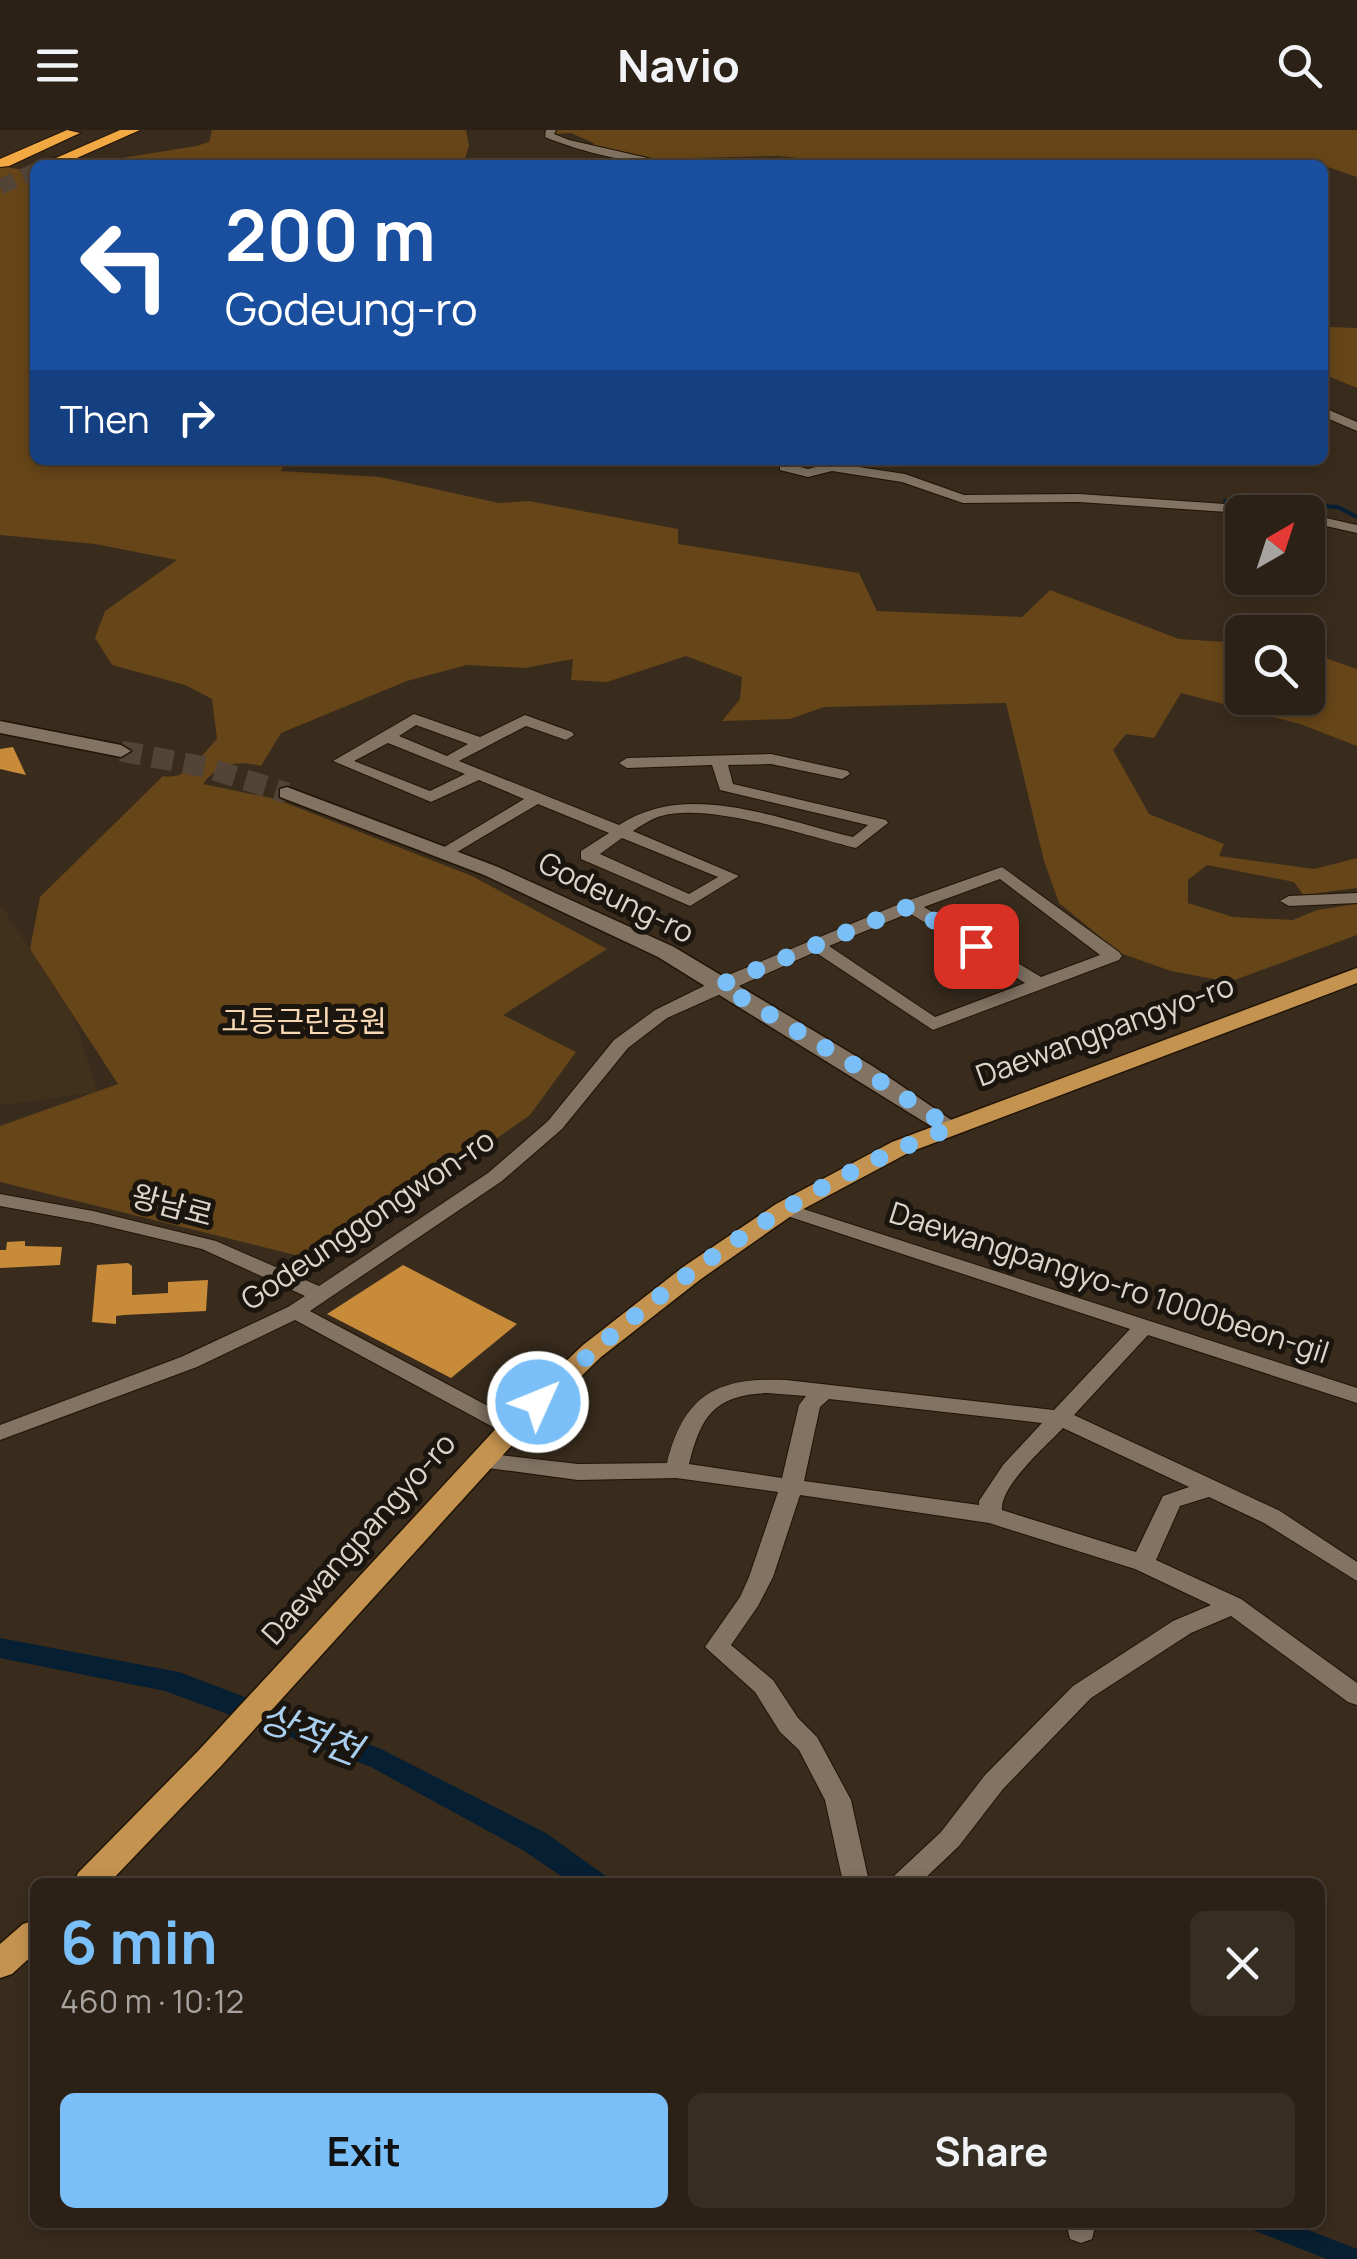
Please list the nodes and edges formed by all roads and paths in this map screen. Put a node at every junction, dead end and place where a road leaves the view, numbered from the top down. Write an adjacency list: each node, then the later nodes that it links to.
1 (80, 130): 6 (highway)
2 (133, 130): 4 (highway)
3 (550, 130): 5 (street)
4 (60, 160)
5 (650, 160)
6 (4, 163)
7 (1328, 413): 8 (street)
8 (1357, 427)
9 (786, 465): 10 (street)
10 (1225, 508)
11 (1325, 522): 12 (street)
12 (1357, 529)
13 (0, 728): 17 (street)
14 (566, 735): 16 (street)
15 (387, 737): 16 (street); 21 (street); 21 (street)
16 (481, 743): 18 (street)
17 (121, 751)
18 (454, 757)
19 (719, 761): 20 (street); 22 (street); 23 (street)
20 (628, 763)
21 (478, 774): 25 (street)
22 (842, 774)
23 (726, 787): 26 (street); 26 (street)
24 (286, 793): 28 (street, Godeung-ro)
25 (537, 798): 27 (street); 28 (street)
26 (699, 808): 27 (street)
27 (623, 833): 27 (street)
28 (447, 853): 34 (street, Godeung-ro)
29 (1357, 898): 30 (street)
30 (1290, 901)
31 (910, 906): 32 (street, Godeunggongwon-ro); 35 (street); 35 (street, Godeunggongwon-ro)
32 (816, 945): 34 (street, Godeunggongwon-ro); 35 (street)
33 (1357, 975): 36 (main road, Daewangpangyo-ro)
34 (720, 985): 36 (street, Godeung-ro); 39 (street, Godeunggongwon-ro)
35 (1041, 985)
36 (951, 1128): 38 (main road, Daewangpangyo-ro)
37 (0, 1200): 39 (street, 왕남로)
38 (785, 1209): 41 (street, Daewangpangyo-ro 1000beon-gil); 45 (main road, Daewangpangyo-ro)
39 (320, 1296): 40 (street, Godeunggongwon-ro)
40 (295, 1312): 45 (street); 46 (street, Godeunggongwon-ro)
41 (1144, 1326): 43 (street, Daewangpangyo-ro 1000beon-gil); 44 (street)
42 (824, 1391): 44 (street); 48 (street); 49 (street)
43 (1357, 1396)
44 (1061, 1418): 50 (street); 51 (street)
45 (512, 1428): 47 (main road, Daewangpangyo-ro)
46 (0, 1433)
47 (481, 1460): 48 (street); 56 (main road, Daewangpangyo-ro)
48 (676, 1470): 49 (street)
49 (792, 1486): 51 (street); 57 (street)
50 (1212, 1487): 52 (street); 53 (street)
51 (990, 1515): 52 (street)
52 (1143, 1564): 54 (street)
53 (1353, 1564)
54 (1233, 1605): 55 (street); 58 (street)
55 (1357, 1696)
56 (94, 1878)
57 (855, 1878)
58 (908, 1878)
59 (30, 1937): 60 (main road)
60 (0, 1964)

